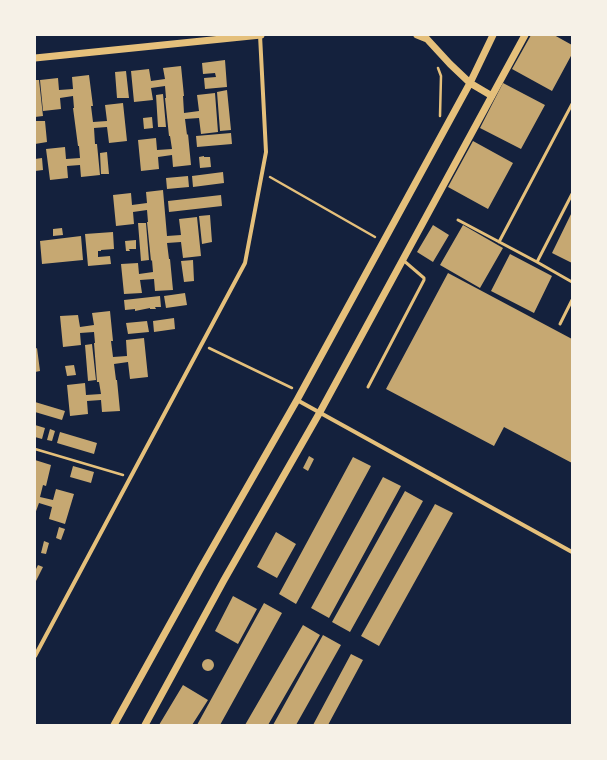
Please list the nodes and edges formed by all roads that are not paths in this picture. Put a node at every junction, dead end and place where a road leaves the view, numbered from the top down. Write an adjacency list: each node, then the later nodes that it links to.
1 (260, 35): 5 (street); 21 (street)
2 (417, 35): 6 (street)
3 (493, 35): 6 (street)
4 (525, 35): 7 (street)
5 (35, 58)
6 (470, 84): 7 (street); 18 (street)
7 (492, 96): 12 (street)
8 (572, 104): 11 (lane)
9 (572, 194): 13 (lane)
10 (458, 220): 11 (lane)
11 (499, 242): 13 (lane)
12 (403, 260): 17 (lane); 19 (street)
13 (537, 262): 14 (lane)
14 (572, 282)
15 (572, 300): 16 (lane)
16 (560, 324)
17 (368, 387)
18 (297, 400): 19 (street); 22 (street)
19 (320, 412): 20 (street); 23 (street)
20 (572, 552)
21 (35, 656)
22 (114, 725)
23 (145, 725)

